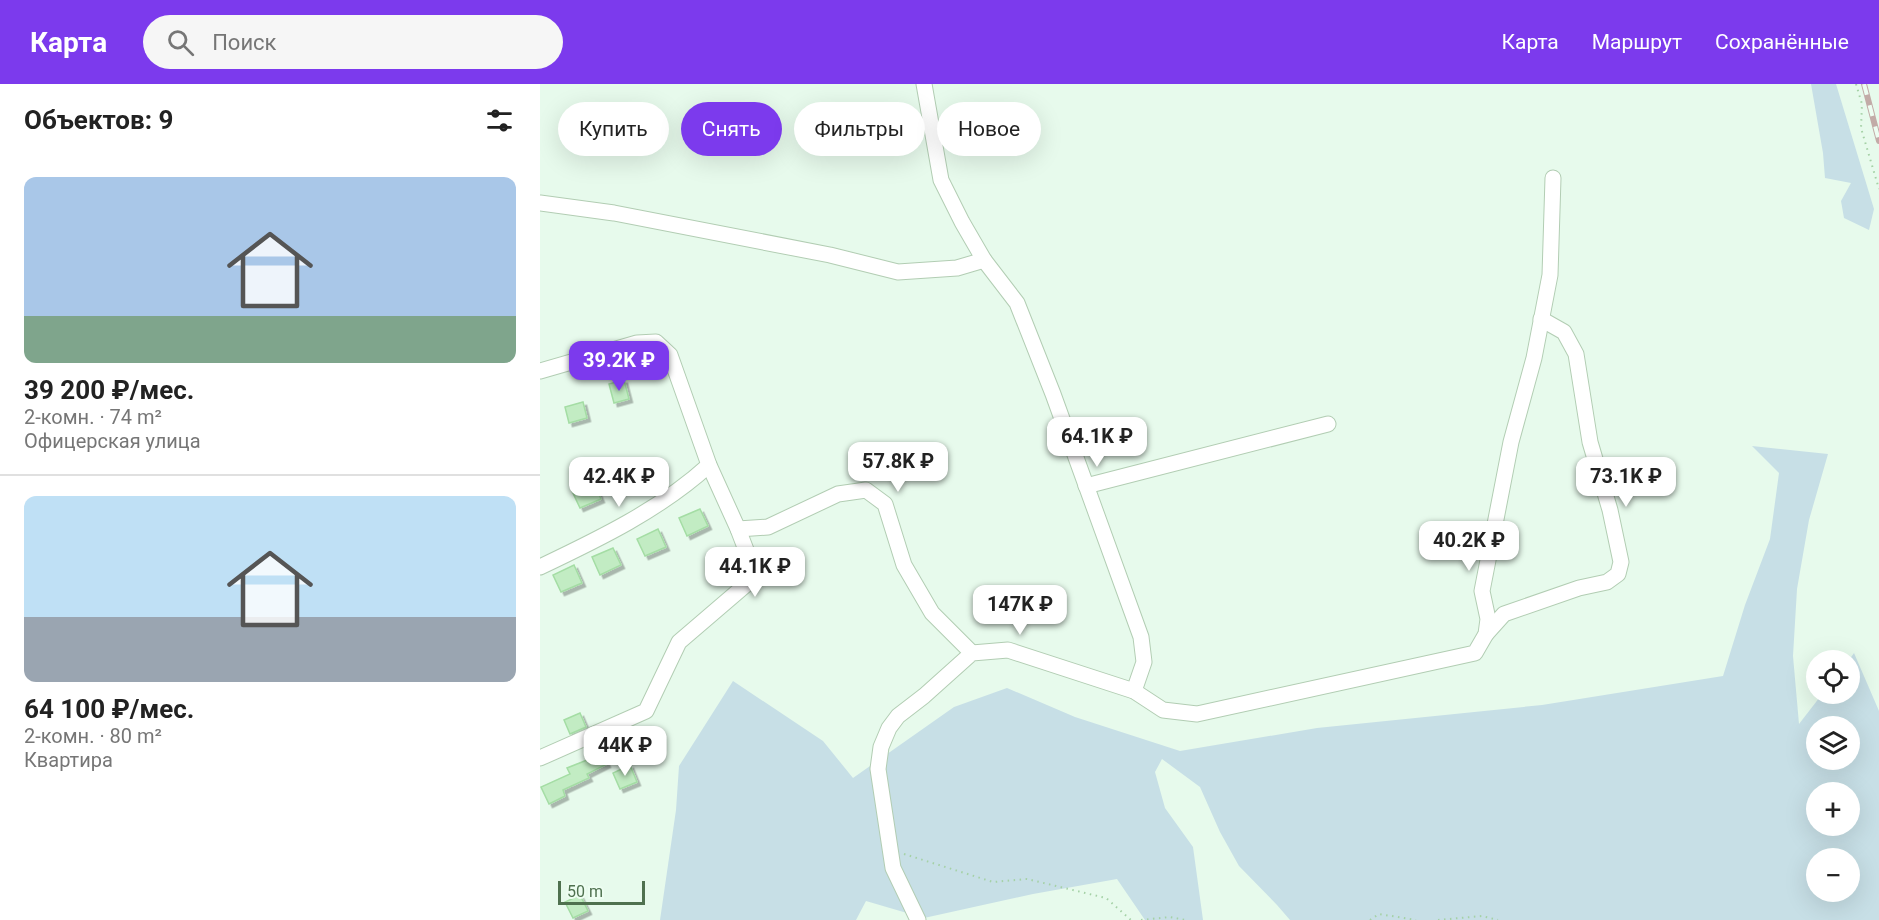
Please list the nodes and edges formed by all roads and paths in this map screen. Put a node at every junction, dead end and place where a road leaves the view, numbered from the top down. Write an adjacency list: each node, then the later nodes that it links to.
1 (924, 84): 6 (street)
2 (1856, 84): 4 (path)
3 (1553, 178): 7 (street)
4 (1879, 189)
5 (540, 203): 6 (street)
6 (984, 260): 11 (street)
7 (1541, 319): 14 (street); 14 (street)
8 (540, 371): 10 (street)
9 (1328, 424): 11 (street)
10 (709, 465): 12 (street); 13 (street)
11 (1086, 486): 16 (street)
12 (738, 529): 15 (street); 17 (street)
13 (540, 567)
14 (1486, 634): 16 (street)
15 (972, 653): 16 (street); 18 (street)
16 (1134, 691)
17 (540, 758)
18 (890, 850): 19 (street); 20 (path)
19 (918, 920)
20 (1131, 920)
21 (1141, 920): 22 (path)
22 (1185, 920)
23 (1370, 920): 24 (path)
24 (1416, 920)
25 (1438, 920): 26 (path)
26 (1498, 920)

